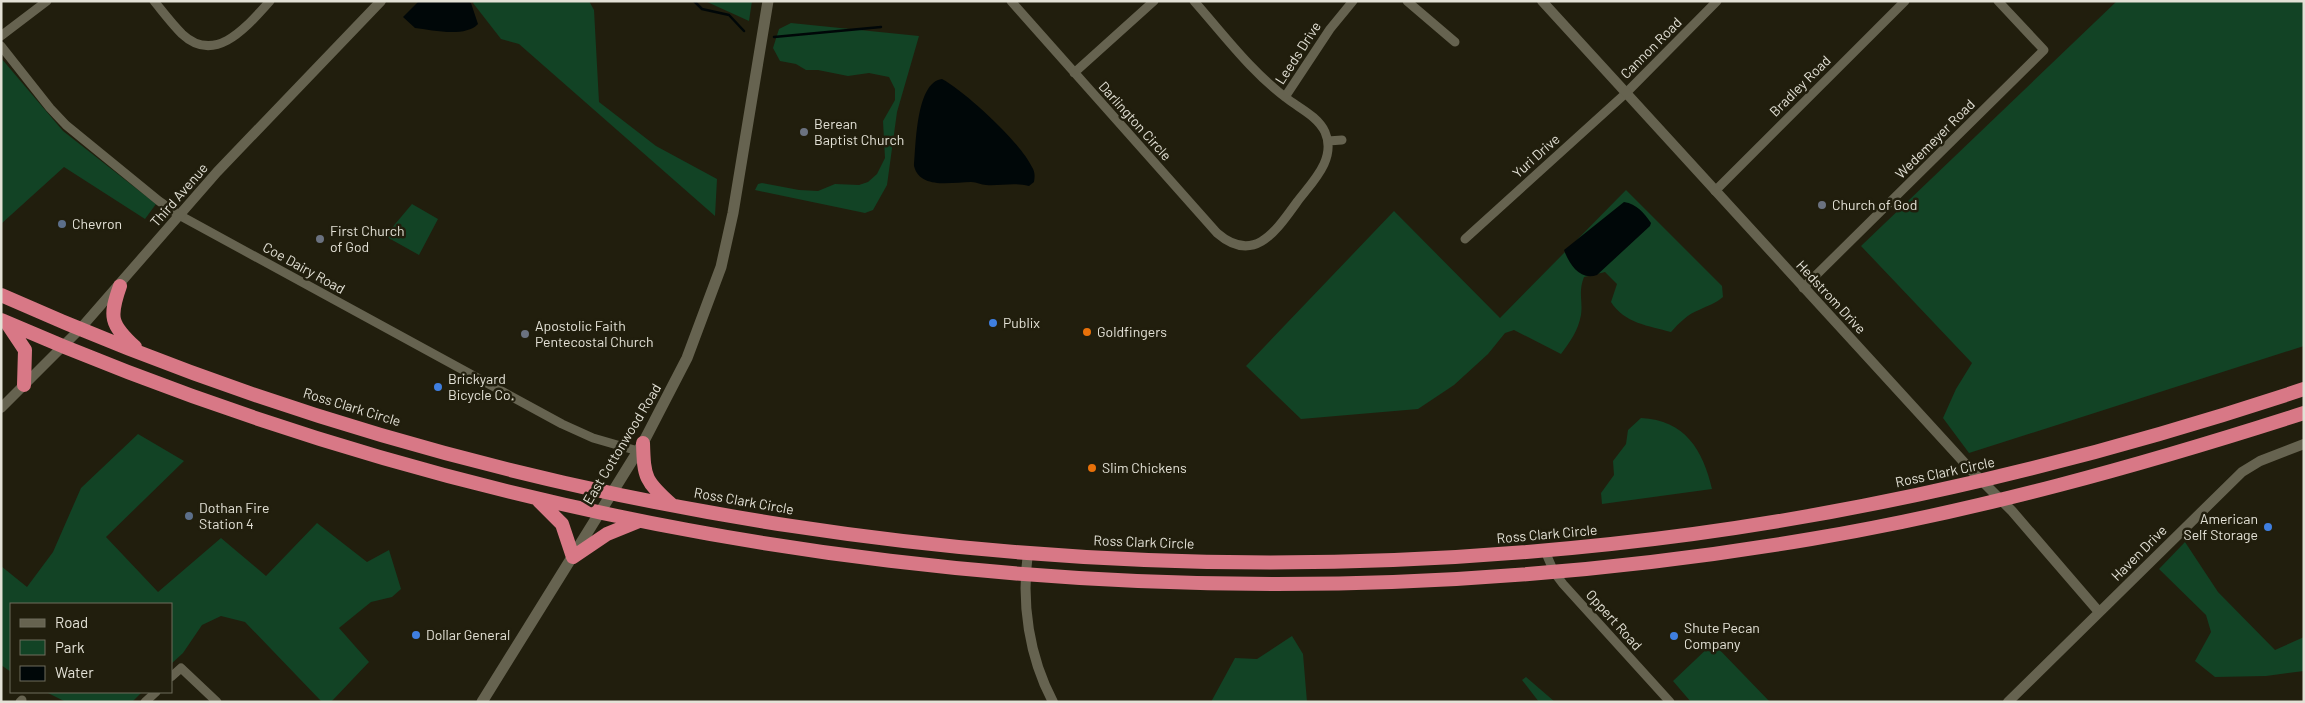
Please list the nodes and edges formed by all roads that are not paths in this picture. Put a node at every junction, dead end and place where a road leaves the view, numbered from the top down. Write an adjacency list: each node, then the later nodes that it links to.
1 (47, 1): 16 (street)
2 (154, 1): 3 (street)
3 (270, 1)
4 (381, 1): 25 (street, Third Avenue)
5 (768, 1): 43 (main road, East Cottonwood Road)
6 (1011, 1): 19 (street, Darlington Circle)
7 (1154, 1): 19 (street)
8 (1194, 1): 21 (street)
9 (1353, 1): 21 (street, Leeds Drive)
10 (1407, 1): 17 (street)
11 (1542, 1): 20 (street, Hedstrom Drive)
12 (1718, 1): 20 (street, Cannon Road)
13 (1905, 1): 24 (street, Bradley Road)
14 (2012, 1): 15 (street)
15 (2002, 5): 30 (street, Wedemeyer Road)
16 (1, 36)
17 (1455, 42)
18 (1, 46): 25 (street, Coe Dairy Road)
19 (1074, 73): 27 (street, Darlington Circle)
20 (1625, 94): 24 (street, Hedstrom Drive); 26 (street, Yuri Drive)
21 (1285, 97): 23 (street)
22 (1342, 140): 23 (street)
23 (1328, 141): 27 (street)
24 (1715, 191): 30 (street, Hedstrom Drive)
25 (179, 215): 29 (street, Third Avenue); 43 (street, Coe Dairy Road)
26 (1465, 238)
27 (1247, 245): 28 (street)
28 (1248, 255)
29 (120, 286): 33 (street, Third Avenue); 35 (highway)
30 (1803, 288): 44 (street, Hedstrom Drive)
31 (1, 295): 33 (highway, Ross Clark Circle)
32 (4, 321): 34 (highway); 36 (highway)
33 (80, 329): 34 (street, Third Avenue); 35 (highway, Ross Clark Circle)
34 (63, 346): 36 (street, Third Avenue); 41 (highway)
35 (139, 351): 39 (highway, Ross Clark Circle)
36 (24, 385): 38 (street, Third Avenue)
37 (2304, 389): 44 (highway, Ross Clark Circle)
38 (1, 408)
39 (303, 410): 41 (highway); 45 (highway, Ross Clark Circle)
40 (2304, 413): 47 (highway)
41 (295, 431): 46 (highway)
42 (2304, 444): 60 (street, Haven Drive)
43 (640, 447): 45 (main road, East Cottonwood Road); 48 (highway)
44 (1982, 481): 47 (street, Hedstrom Drive); 52 (highway, Ross Clark Circle)
45 (611, 493): 48 (highway, Ross Clark Circle); 49 (main road, East Cottonwood Road)
46 (536, 498): 49 (highway); 54 (highway)
47 (2001, 500): 57 (highway); 60 (street, Hedstrom Drive)
48 (673, 505): 51 (highway, Ross Clark Circle)
49 (599, 513): 50 (highway); 54 (main road, East Cottonwood Road)
50 (640, 521): 54 (highway); 55 (highway)
51 (907, 541): 53 (highway, Ross Clark Circle); 55 (highway)
52 (1545, 551): 56 (highway, Ross Clark Circle); 57 (street, Oppert Road)
53 (1028, 553): 56 (highway, Ross Clark Circle); 58 (street)
54 (573, 557): 65 (main road, East Cottonwood Road)
55 (891, 562): 58 (highway)
56 (1313, 562): 59 (highway)
57 (1554, 572): 59 (highway); 67 (street, Oppert Road)
58 (1025, 575): 59 (highway); 66 (street)
59 (1315, 584)
60 (2099, 612): 68 (street, Haven Drive)
61 (172, 677): 64 (street)
62 (155, 693): 63 (street)
63 (146, 702)
64 (217, 702)
65 (482, 702)
66 (1053, 702)
67 (1670, 702)
68 (2008, 702)

